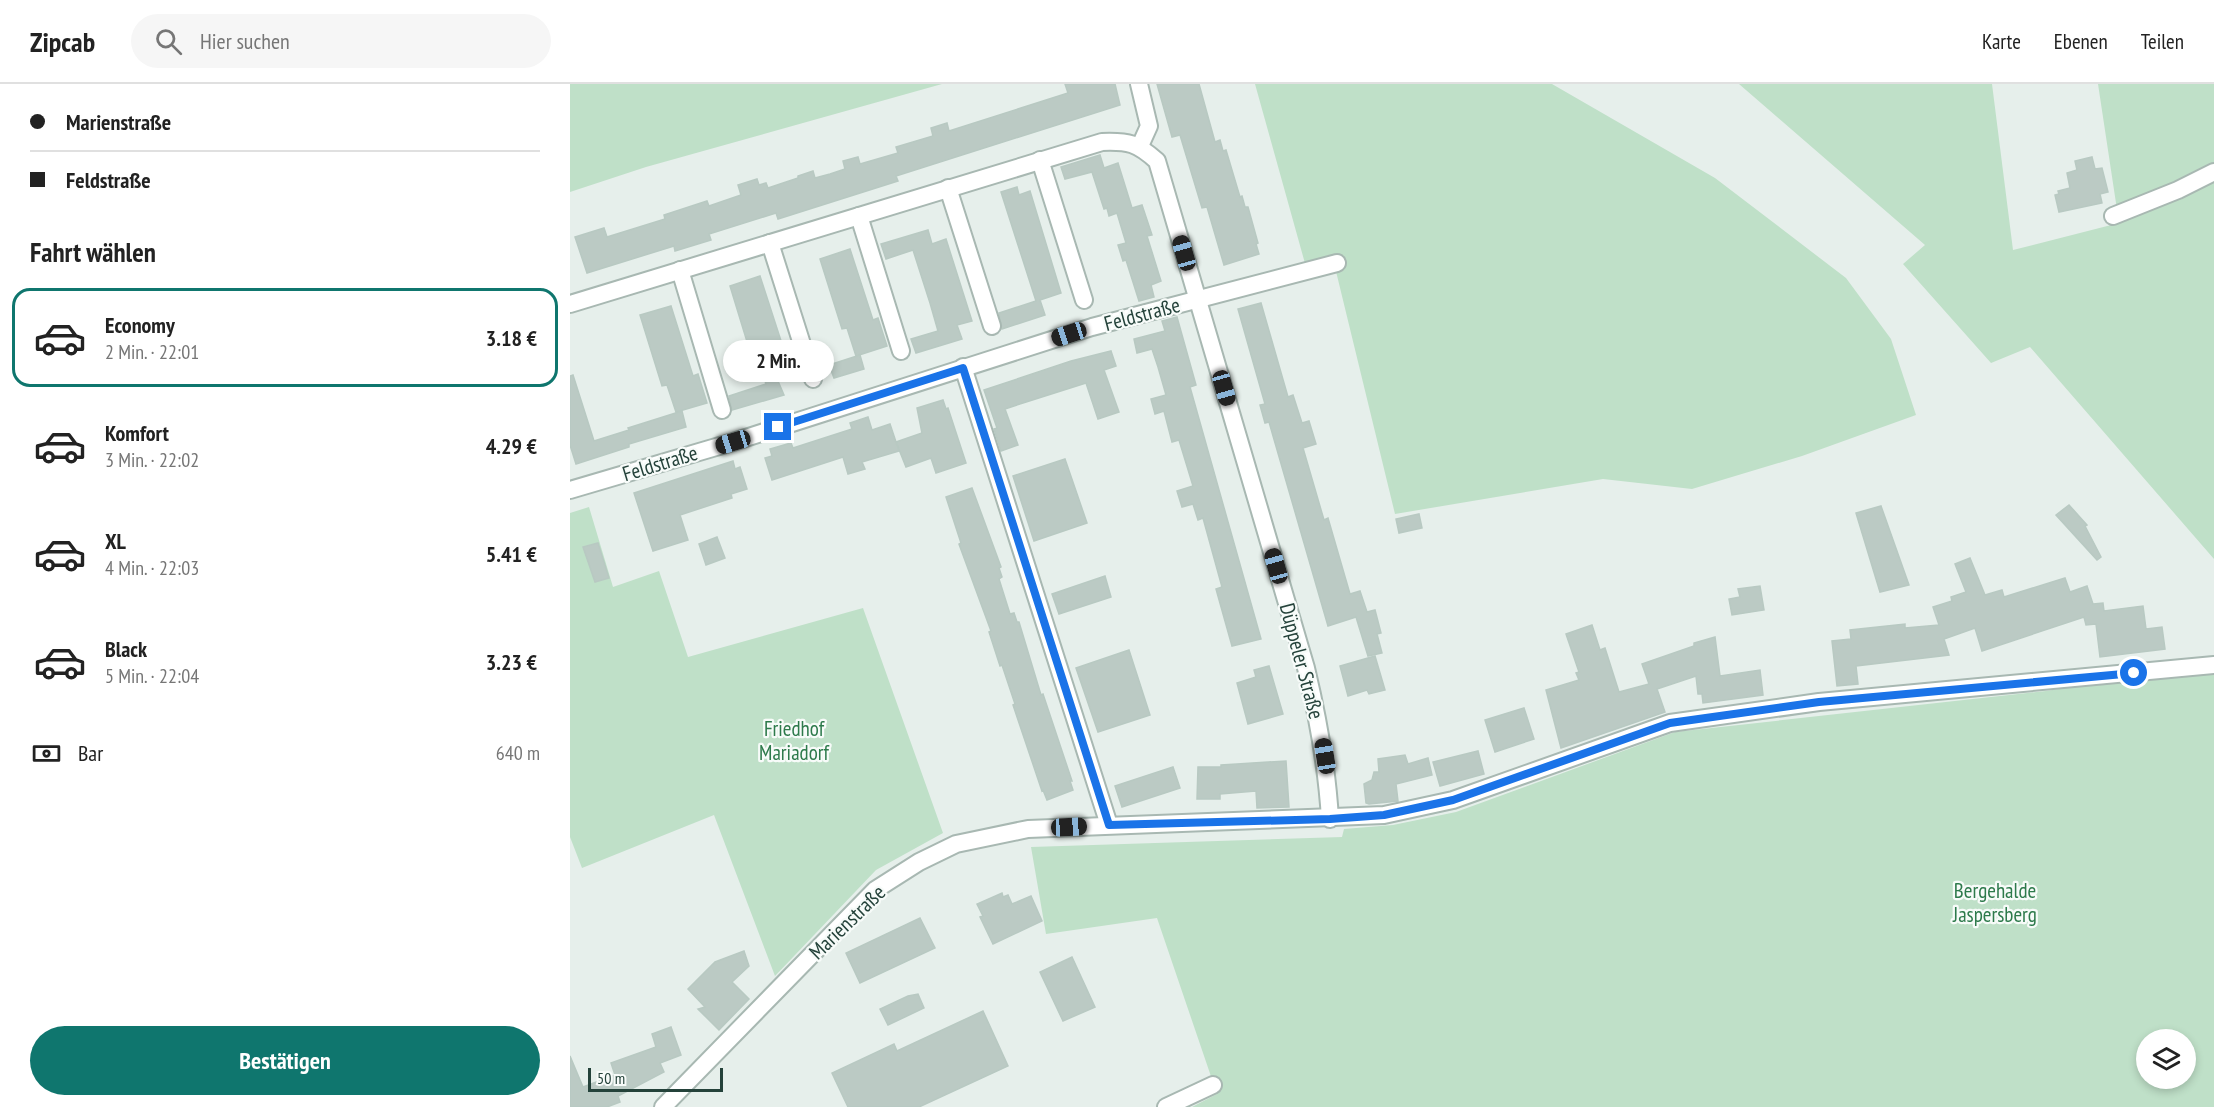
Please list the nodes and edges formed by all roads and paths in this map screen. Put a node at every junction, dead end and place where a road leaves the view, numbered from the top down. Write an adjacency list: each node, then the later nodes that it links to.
1 (1139, 84): 2 (street)
2 (1140, 146): 3 (street); 11 (street, Düppeler Straße)
3 (1040, 160): 5 (street); 12 (street)
4 (2214, 172): 7 (street)
5 (948, 188): 6 (street); 14 (street)
6 (859, 216): 8 (street); 15 (street)
7 (2113, 216)
8 (770, 243): 10 (street); 17 (street)
9 (1337, 263): 11 (street, Feldstraße)
10 (681, 270): 13 (street); 18 (street)
11 (1198, 299): 16 (street, Feldstraße); 21 (street, Düppeler Straße)
12 (1084, 300)
13 (570, 304)
14 (992, 326)
15 (901, 351)
16 (963, 368): 19 (street, Feldstraße); 22 (street)
17 (813, 379)
18 (722, 410)
19 (570, 490)
20 (2214, 664): 21 (street, Marienstraße)
21 (1330, 819): 22 (street, Marienstraße)
22 (1109, 825): 24 (street, Marienstraße)
23 (1213, 1085): 25 (street)
24 (663, 1107)
25 (1166, 1107)

